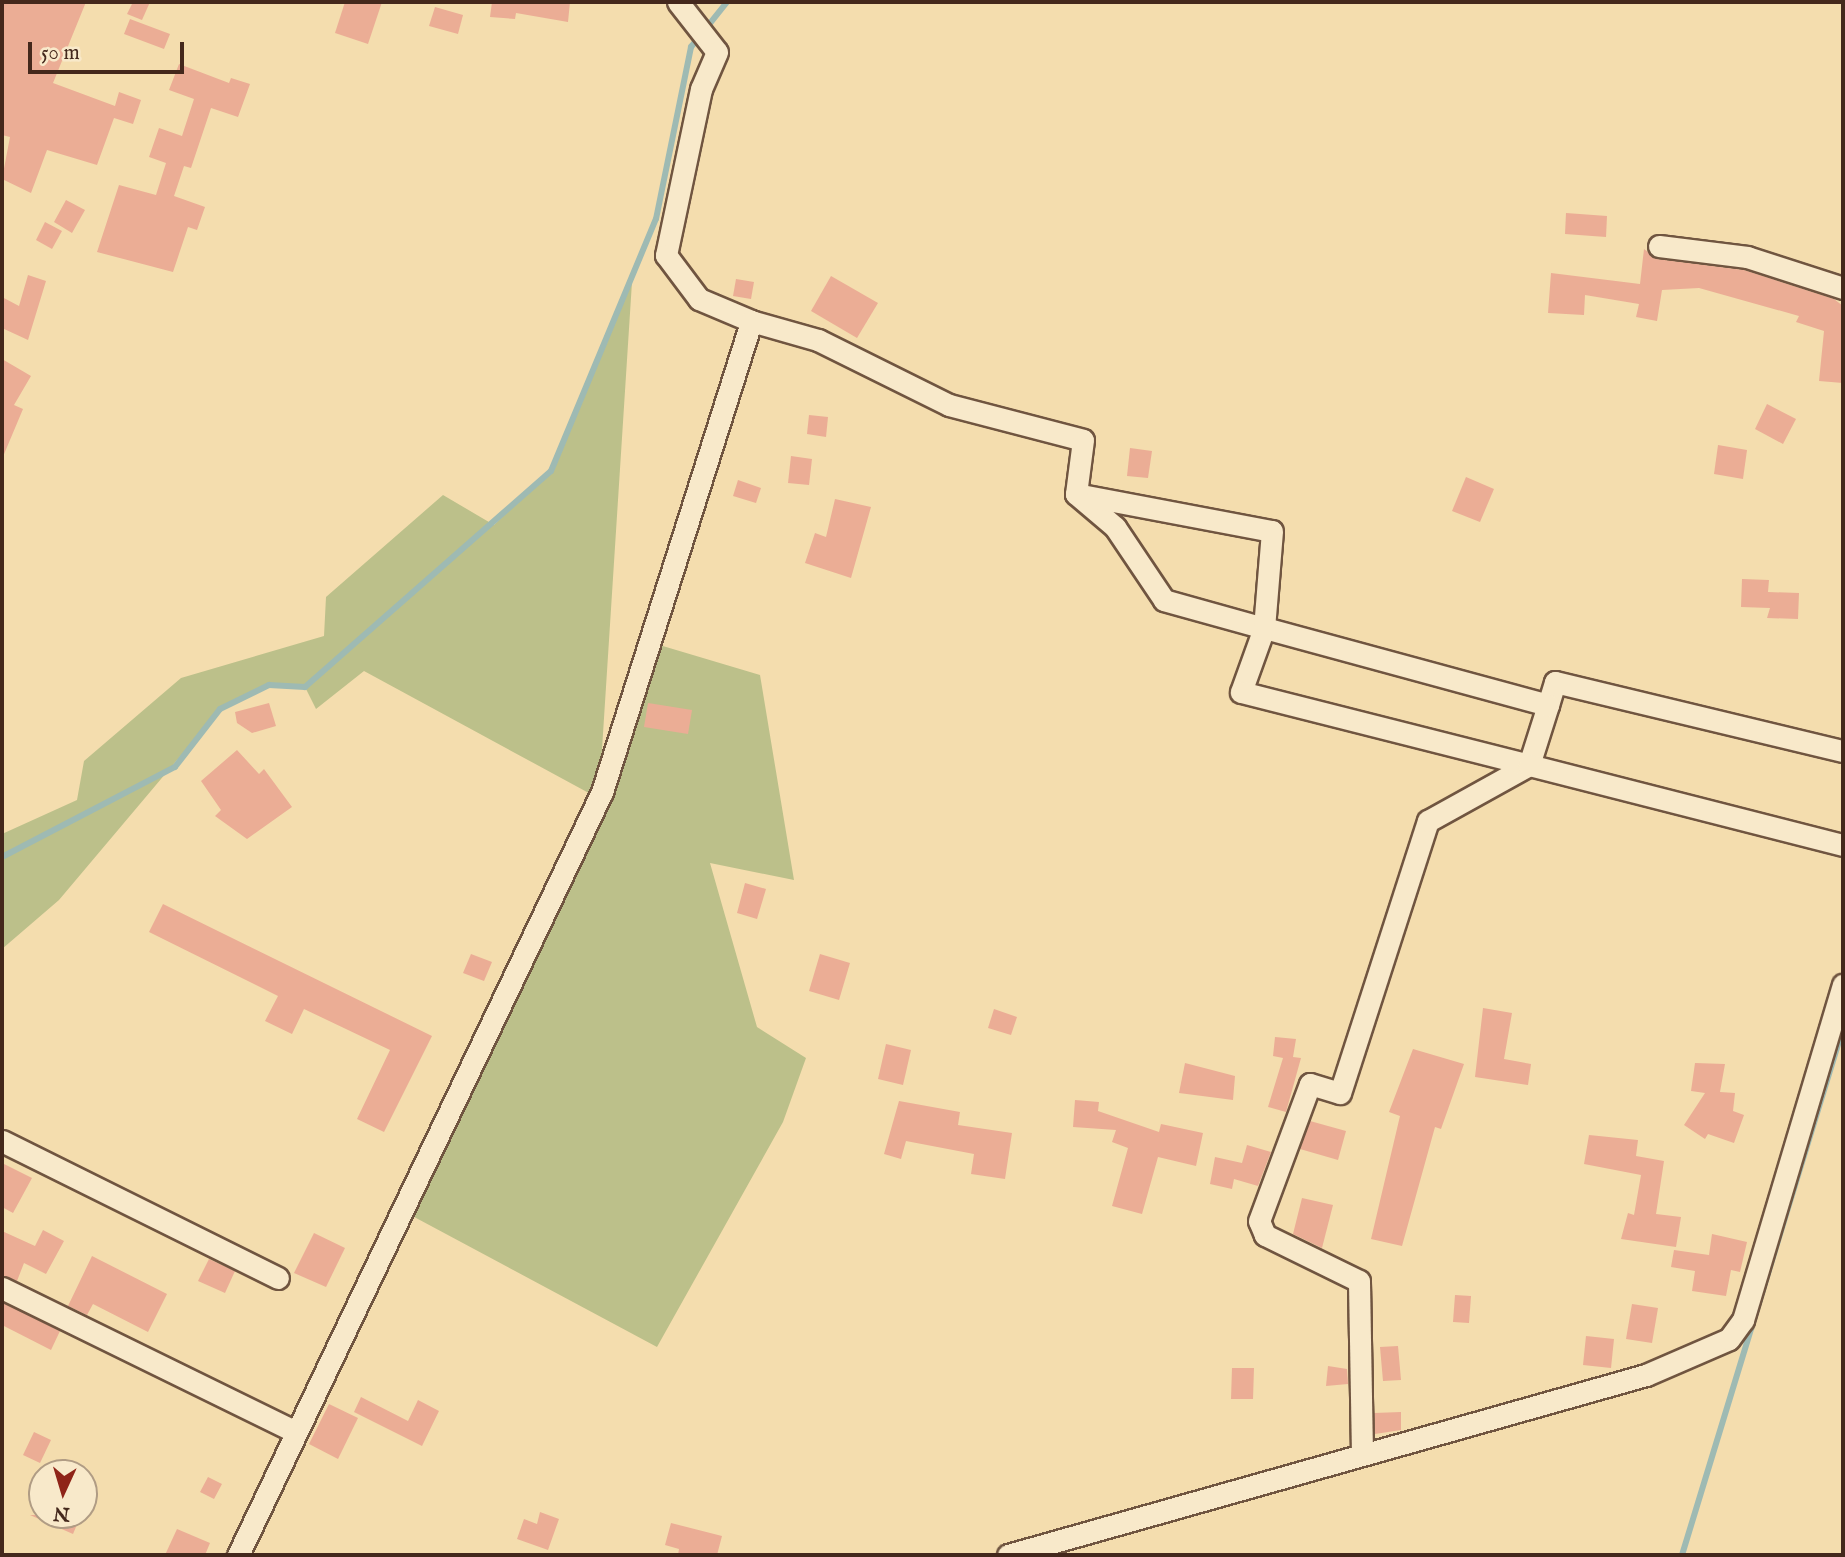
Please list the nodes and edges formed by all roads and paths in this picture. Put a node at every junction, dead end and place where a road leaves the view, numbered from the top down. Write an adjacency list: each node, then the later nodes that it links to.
1 (678, 2): 4 (street)
2 (1659, 246): 3 (street)
3 (1843, 288)
4 (751, 321): 5 (street); 15 (street)
5 (1076, 494): 6 (street); 6 (street)
6 (1264, 628): 7 (street); 9 (street)
7 (1548, 705): 8 (street); 9 (street)
8 (1843, 751)
9 (1529, 765): 10 (street); 16 (street)
10 (1843, 845)
11 (1843, 985): 16 (street)
12 (2, 1141): 13 (street)
13 (278, 1278)
14 (2, 1288): 15 (street)
15 (294, 1431): 17 (street)
16 (1362, 1454): 18 (street)
17 (238, 1555)
18 (1008, 1555)

